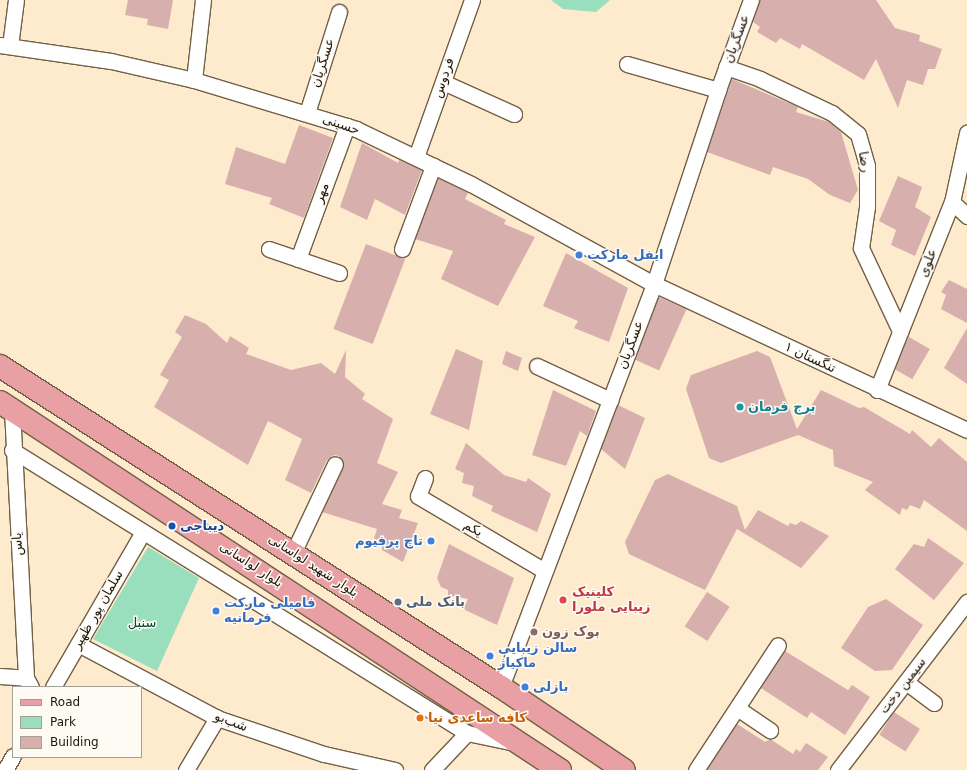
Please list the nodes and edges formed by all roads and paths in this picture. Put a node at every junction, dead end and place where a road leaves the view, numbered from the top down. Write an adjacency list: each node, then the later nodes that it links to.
1 (16, 0): 6 (street)
2 (202, 0): 9 (street)
3 (472, 0): 10 (street, فردوس)
4 (751, 0): 8 (street, عسگریان)
5 (339, 12): 12 (street, عسگریان)
6 (5, 46): 9 (street, حسینی)
7 (627, 64): 11 (street)
8 (726, 66): 11 (street, عسگریان); 25 (street, رضا)
9 (194, 80): 12 (street, حسینی)
10 (443, 82): 13 (street); 16 (street, فردوس)
11 (718, 90): 24 (street, عسگریان)
12 (307, 113): 14 (street, حسینی)
13 (514, 114)
14 (347, 126): 16 (street, حسینی); 22 (street, مهر)
15 (967, 133): 18 (street, علوی)
16 (416, 157): 17 (street, حسینی)
17 (432, 166): 21 (street); 24 (street, حسینی)
18 (952, 202): 19 (street); 25 (street, علوی)
19 (967, 216)
20 (269, 249): 22 (street)
21 (402, 249)
22 (298, 259): 23 (street)
23 (339, 273)
24 (654, 284): 28 (street, تنگستان ۱); 29 (street, عسگریان)
25 (900, 331): 28 (street, علوی)
26 (0, 366): 36 (main road, بلوار شهید لواسانی)
27 (537, 366): 29 (street)
28 (877, 390): 31 (street, تنگستان ۱)
29 (610, 400): 37 (street, عسگریان)
30 (6, 406): 32 (street, یاس); 51 (main road, بلوار لواسانی)
31 (967, 430)
32 (12, 450): 35 (street); 43 (street, یاس)
33 (335, 464): 36 (street)
34 (425, 478): 37 (street, یکم)
35 (144, 532): 39 (street, سلمان پور ظهیر); 50 (street)
36 (292, 553): 45 (main road, بلوار شهید لواسانی)
37 (545, 571): 45 (street, عسگریان)
38 (967, 602): 42 (street, سیمین دخت)
39 (78, 644): 44 (street, سلمان پور ظهیر); 48 (street, شب‌بو)
40 (778, 645): 47 (street)
41 (0, 676): 43 (street, یاس)
42 (906, 682): 46 (street); 60 (street, سیمین دخت)
43 (28, 683)
44 (54, 686)
45 (501, 687): 58 (main road, بلوار شهید لواسانی)
46 (934, 703)
47 (737, 708): 49 (street); 59 (street)
48 (217, 718): 54 (street); 55 (street, شب‌بو)
49 (770, 730)
50 (467, 733): 51 (street); 56 (street)
51 (523, 744): 57 (main road, بلوار لواسانی)
52 (12, 758): 53 (street)
53 (5, 770)
54 (186, 770)
55 (395, 770)
56 (432, 770)
57 (560, 770)
58 (624, 770)
59 (696, 770)
60 (838, 770)

